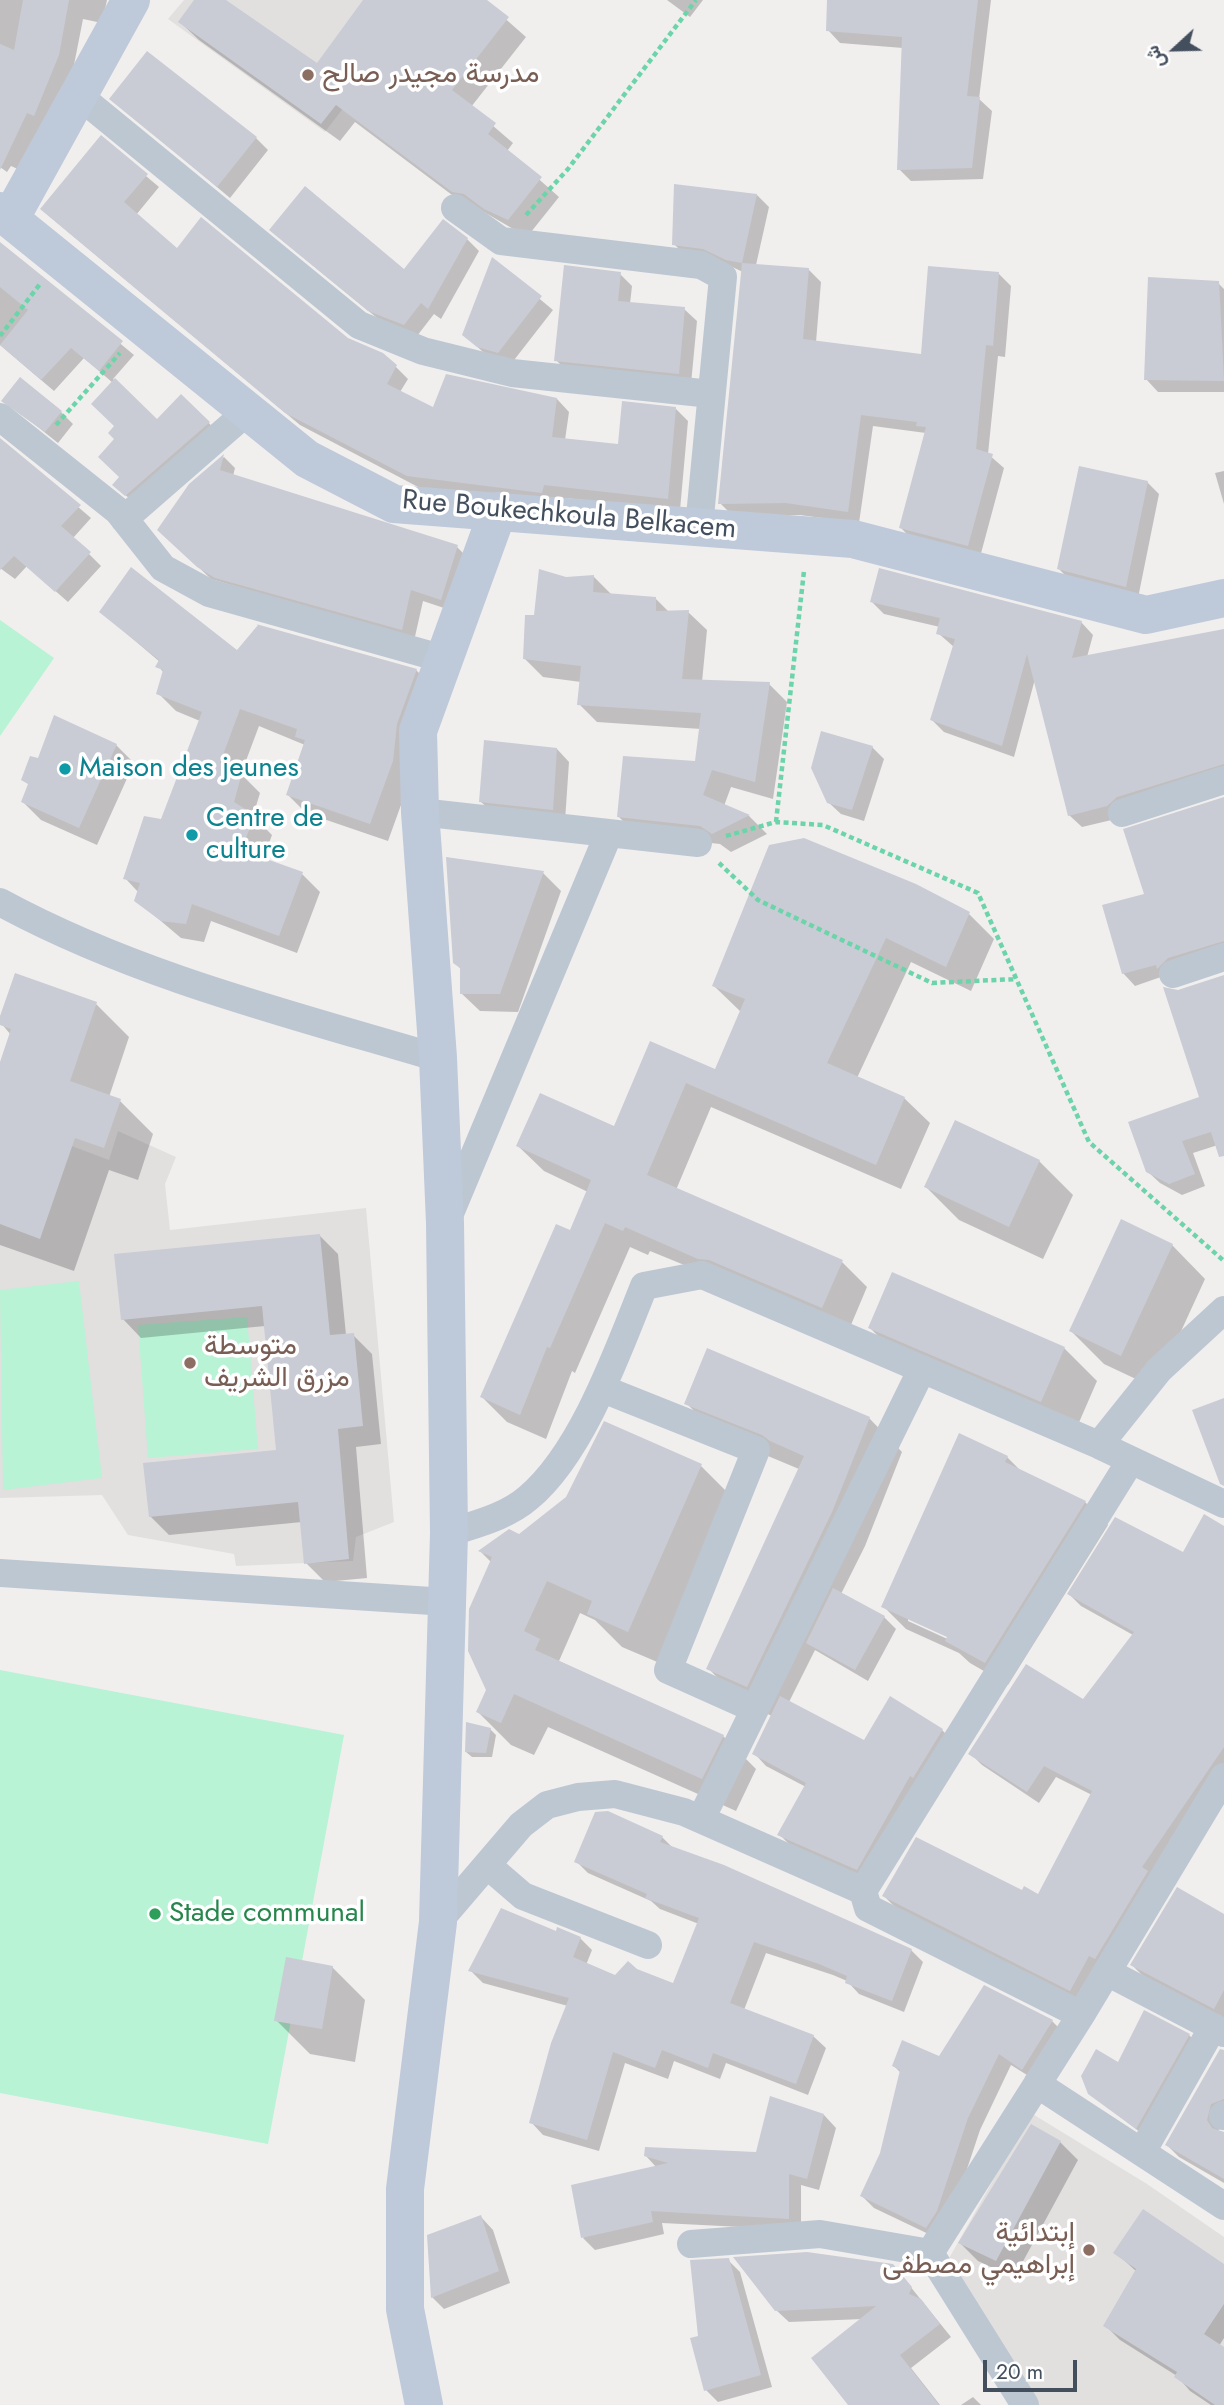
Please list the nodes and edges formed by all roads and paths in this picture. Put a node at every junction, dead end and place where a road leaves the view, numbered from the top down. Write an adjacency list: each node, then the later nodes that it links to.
1 (131, 0): 3 (street)
2 (696, 0): 6 (path)
3 (78, 95): 5 (street); 10 (street)
4 (455, 208): 6 (street)
5 (5, 215): 7 (street, Rue Boukechkoula Belkacem)
6 (501, 241): 10 (street)
7 (60, 259): 8 (street, Rue Boukechkoula Belkacem); 9 (path)
8 (143, 326): 11 (street, Rue Boukechkoula Belkacem); 13 (path)
9 (0, 336)
10 (711, 394): 16 (street)
11 (248, 411): 14 (street, Rue Boukechkoula Belkacem); 15 (street)
12 (0, 416): 13 (street)
13 (37, 446): 15 (street)
14 (498, 511): 16 (street, Rue Boukechkoula Belkacem); 19 (street)
15 (124, 519): 19 (street)
16 (699, 527): 17 (street, Rue Boukechkoula Belkacem)
17 (808, 535): 18 (street, Rue Boukechkoula Belkacem); 23 (path)
18 (1224, 598)
19 (444, 659): 21 (street)
20 (1224, 780): 22 (street)
21 (420, 812): 24 (street); 30 (street)
22 (1122, 813)
23 (776, 822): 25 (path); 29 (path)
24 (609, 833): 25 (street); 31 (street)
25 (698, 843): 29 (path)
26 (0, 902): 30 (street)
27 (1224, 957): 28 (street)
28 (1173, 974)
29 (1017, 979): 32 (path)
30 (438, 1058): 31 (street)
31 (446, 1223): 39 (street)
32 (1224, 1261)
33 (1224, 1310): 36 (street)
34 (922, 1369): 35 (street); 36 (street); 42 (street)
35 (603, 1389): 39 (street); 42 (street)
36 (1099, 1444): 37 (street)
37 (1131, 1460): 38 (street); 46 (street)
38 (1224, 1504)
39 (449, 1533): 41 (street)
40 (0, 1573): 41 (street)
41 (447, 1602): 47 (street)
42 (755, 1709): 44 (street)
43 (1223, 1781): 49 (street)
44 (701, 1819): 45 (street); 46 (street)
45 (487, 1865): 47 (street); 48 (street)
46 (863, 1891): 50 (street)
47 (438, 1922): 57 (street)
48 (648, 1945)
49 (1107, 1972): 50 (street); 51 (street)
50 (1081, 2015): 52 (street)
51 (1218, 2030): 53 (street)
52 (1037, 2084): 53 (street); 56 (street)
53 (1142, 2152): 54 (street)
54 (1224, 2206)
55 (691, 2244): 56 (street)
56 (930, 2253): 58 (street)
57 (424, 2405)
58 (1026, 2405)

